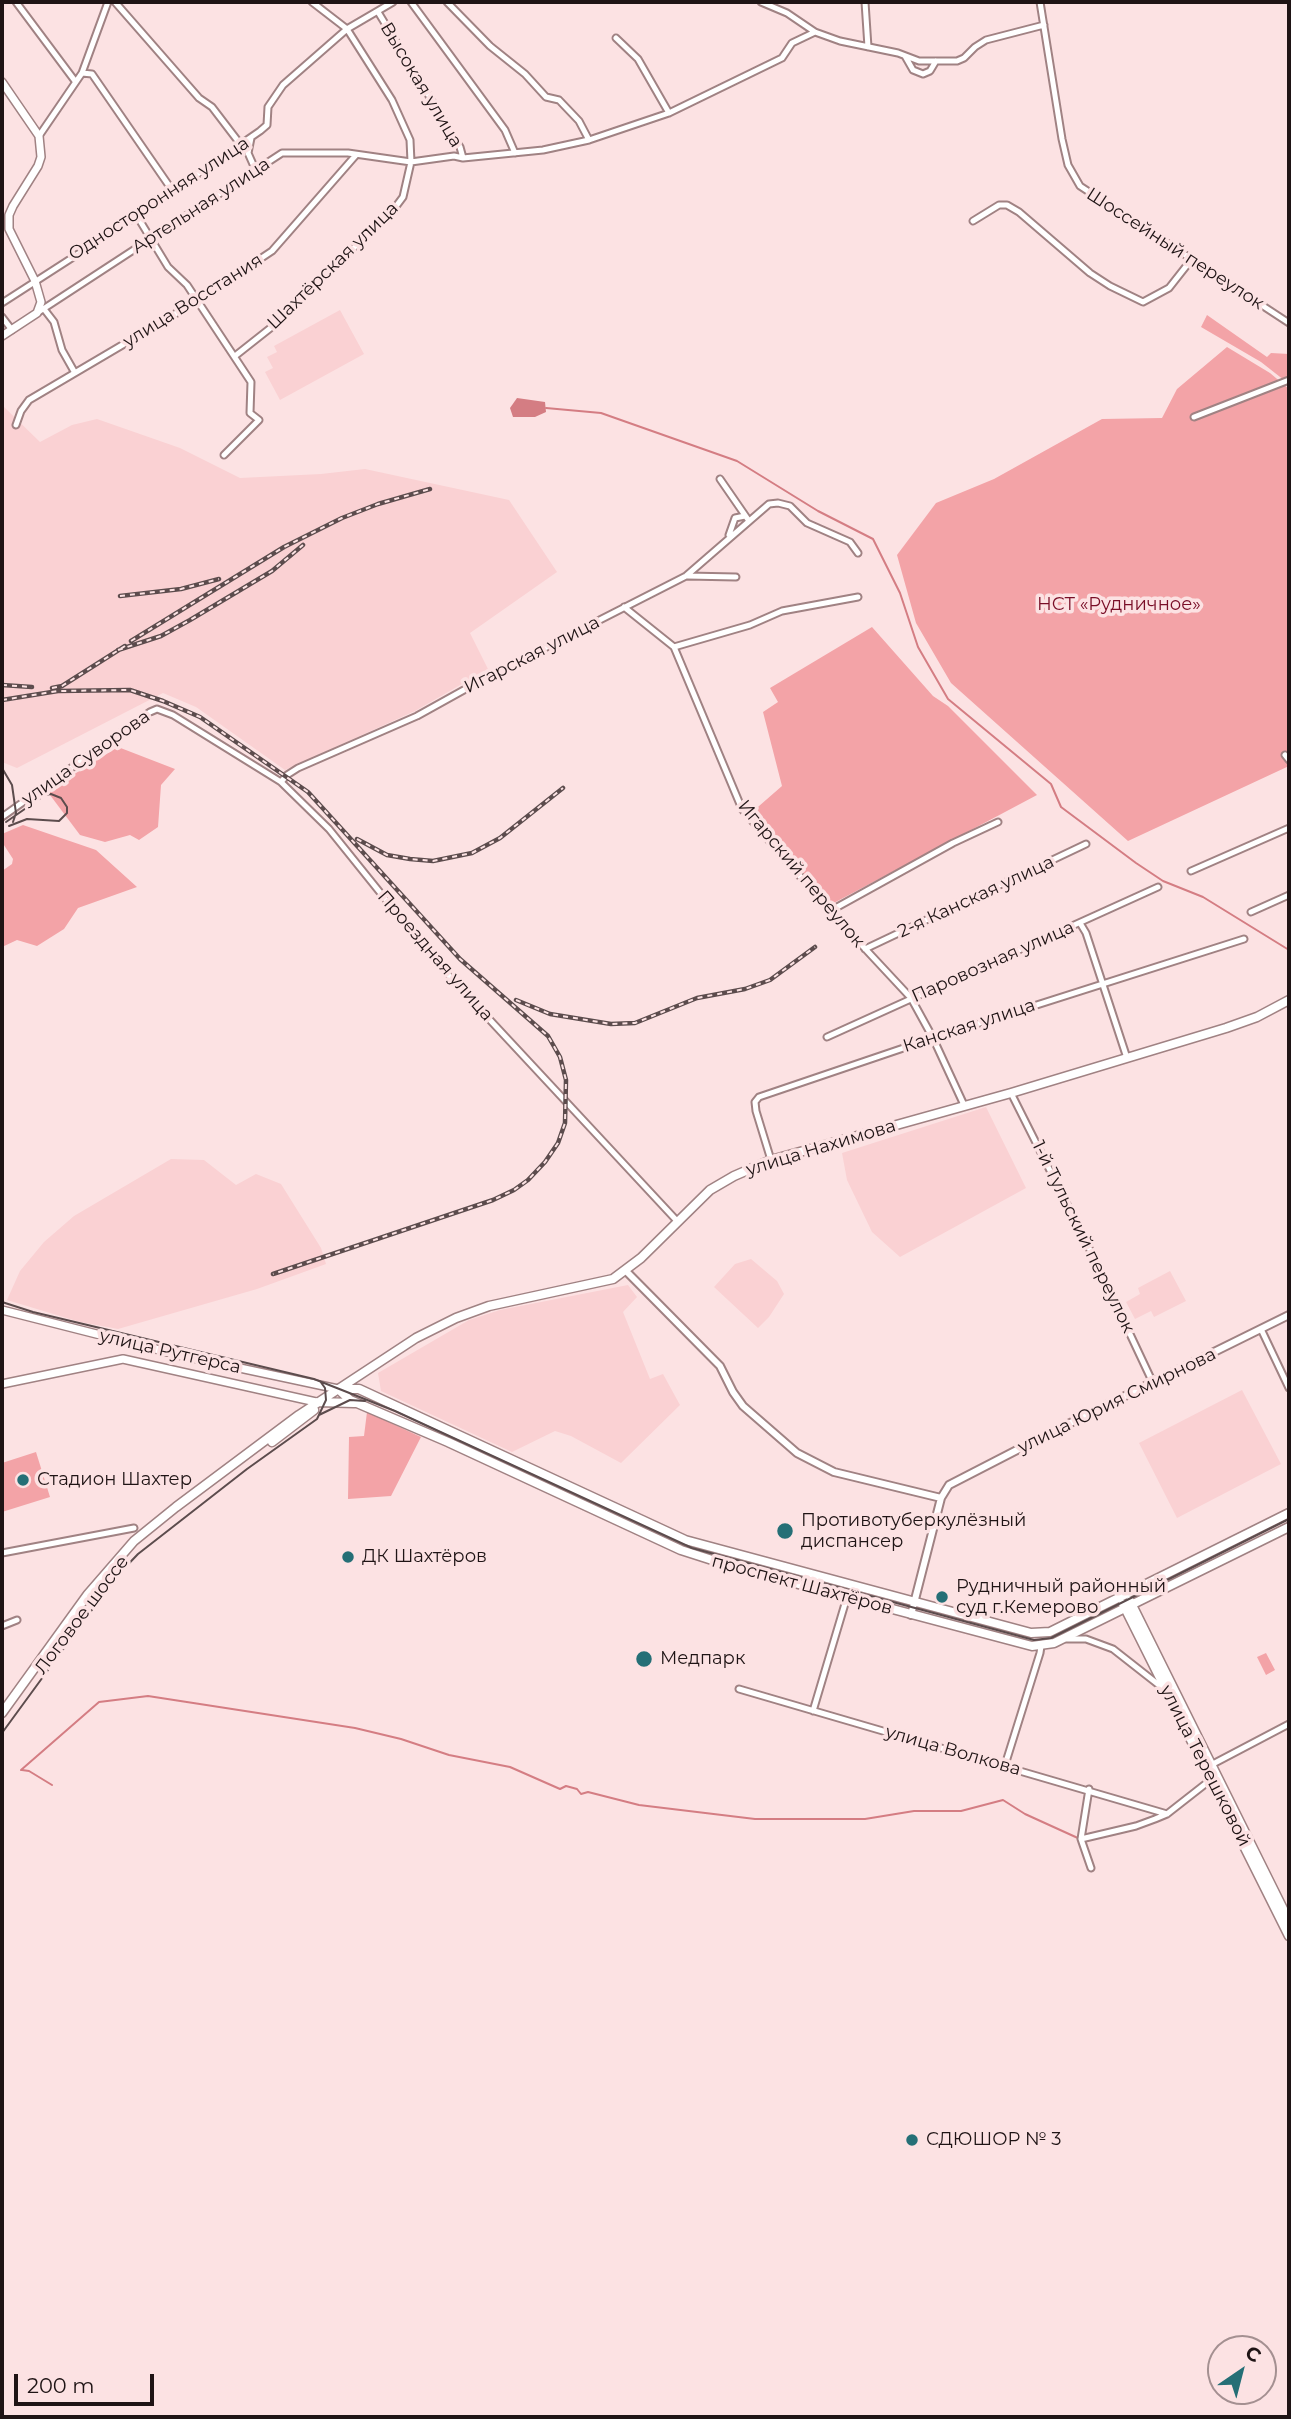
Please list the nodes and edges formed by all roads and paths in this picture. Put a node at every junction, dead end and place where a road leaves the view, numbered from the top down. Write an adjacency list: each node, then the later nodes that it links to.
1 (16, 2): 20 (street)
2 (108, 2): 19 (street)
3 (115, 2): 26 (street)
4 (312, 2): 13 (street)
5 (393, 2): 11 (street, Односторонняя улица)
6 (411, 2): 27 (street)
7 (447, 2): 25 (street)
8 (761, 2): 14 (street)
9 (865, 2): 16 (street)
10 (1040, 2): 12 (street, Шоссейный переулок)
11 (378, 12): 13 (street, Односторонняя улица); 29 (street, Высокая улица)
12 (1044, 25): 18 (street); 37 (street, Шоссейный переулок)
13 (347, 29): 24 (street, Односторонняя улица); 30 (street)
14 (815, 32): 16 (street); 22 (street, Артельная улица)
15 (616, 38): 22 (street)
16 (868, 47): 17 (street)
17 (905, 56): 18 (street); 18 (street)
18 (936, 61)
19 (82, 73): 20 (street); 32 (street)
20 (75, 81): 23 (street)
21 (2, 82): 23 (main road)
22 (669, 113): 25 (street, Артельная улица)
23 (39, 136): 35 (main road)
24 (251, 138): 26 (street, Односторонняя улица); 31 (street)
25 (589, 140): 27 (street, Артельная улица)
26 (241, 145): 32 (street, Односторонняя улица)
27 (515, 153): 29 (street, Артельная улица)
28 (356, 155): 30 (street, Артельная улица); 31 (street, Артельная улица); 39 (street, улица Восстания)
29 (463, 158): 30 (street, Артельная улица)
30 (411, 162): 46 (street, Шахтёрская улица)
31 (256, 171): 36 (street, Артельная улица)
32 (172, 190): 33 (street, Односторонняя улица)
33 (136, 216): 36 (street); 38 (street, Односторонняя улица)
34 (973, 221): 37 (street)
35 (5, 227): 38 (main road)
36 (151, 239): 39 (street); 41 (street, Артельная улица)
37 (1191, 260): 43 (street, Шоссейный переулок)
38 (34, 281): 40 (street, Односторонняя улица); 41 (main road)
39 (197, 301): 46 (street); 47 (street, улица Восстания)
40 (2, 303)
41 (41, 311): 44 (main road, Артельная улица); 47 (street)
42 (2, 317): 44 (street)
43 (1289, 323)
44 (12, 330): 45 (main road, Артельная улица)
45 (2, 336)
46 (235, 356): 51 (street)
47 (75, 373): 50 (street, улица Восстания)
48 (1289, 380): 49 (street)
49 (1194, 417)
50 (16, 425)
51 (224, 455)
52 (720, 479): 53 (street)
53 (747, 518): 54 (street, Игарская улица); 54 (street); 55 (street, Игарская улица)
54 (728, 538): 56 (street, Игарская улица)
55 (858, 553)
56 (686, 576): 57 (street); 59 (street, Игарская улица)
57 (736, 577)
58 (858, 597): 60 (street)
59 (624, 607): 60 (street, Игарский переулок); 62 (street, Игарская улица)
60 (674, 647): 70 (street, Игарский переулок)
61 (173, 715): 62 (street, Проездная улица); 63 (street, улица Суворова)
62 (281, 782): 84 (street, Проездная улица)
63 (2, 817)
64 (998, 821): 70 (street)
65 (1289, 828): 67 (street)
66 (1086, 844): 74 (street, 2-я Канская улица)
67 (1191, 871)
68 (1158, 887): 72 (street, Паровозная улица)
69 (1289, 895): 71 (street)
70 (830, 911): 74 (street, Игарский переулок)
71 (1251, 912)
72 (1080, 923): 75 (street); 76 (street, Паровозная улица)
73 (1244, 940): 75 (street, Канская улица)
74 (865, 949): 76 (street, Игарский переулок)
75 (1102, 984): 79 (street, Канская улица); 80 (street)
76 (911, 998): 78 (street, Паровозная улица); 79 (street, Игарский переулок)
77 (1289, 999): 80 (main road, улица Нахимова)
78 (827, 1037)
79 (933, 1038): 82 (street, Игарский переулок); 83 (street, Канская улица)
80 (1127, 1058): 81 (main road, улица Нахимова)
81 (1011, 1093): 82 (main road, улица Нахимова); 91 (street, 1-й Тульский переулок)
82 (964, 1105): 83 (main road, улица Нахимова)
83 (771, 1160): 84 (main road, улица Нахимова)
84 (678, 1222): 85 (main road, улица Нахимова)
85 (625, 1271): 94 (main road, улица Нахимова); 97 (street)
86 (2, 1310): 89 (main road, улица Рутгерса)
87 (1289, 1315): 88 (street, улица Юрия Смирнова)
88 (1261, 1329): 91 (street, улица Юрия Смирнова); 93 (street)
89 (131, 1343): 90 (main road); 94 (main road, улица Рутгерса)
90 (132, 1360): 92 (main road, улица Рутгерса); 95 (main road, улица Рутгерса)
91 (1153, 1383): 97 (street, улица Юрия Смирнова)
92 (2, 1384)
93 (1289, 1388)
94 (338, 1390): 95 (main road, улица Нахимова); 96 (main road); 104 (main road, проспект Шахтёров)
95 (320, 1403): 96 (main road, проспект Шахтёров); 114 (main road, Логовое шоссе); 115 (main road, Логовое шоссе)
96 (356, 1403): 103 (main road, проспект Шахтёров)
97 (941, 1499): 104 (street)
98 (1289, 1513): 102 (main road, проспект Шахтёров)
99 (1289, 1527): 105 (main road, проспект Шахтёров)
100 (134, 1528): 101 (street)
101 (2, 1553)
102 (1123, 1596): 104 (main road, проспект Шахтёров); 105 (main road, улица Терешковой)
103 (847, 1597): 106 (main road, проспект Шахтёров); 113 (street)
104 (914, 1603): 106 (street)
105 (1128, 1606): 109 (main road, проспект Шахтёров); 112 (main road, улица Терешковой); 118 (main road, улица Терешковой)
106 (911, 1615): 110 (main road, проспект Шахтёров)
107 (17, 1620): 108 (street)
108 (2, 1626)
109 (1064, 1639): 110 (main road, проспект Шахтёров); 112 (street)
110 (1041, 1646): 117 (street)
111 (739, 1689): 113 (street, улица Волкова)
112 (1171, 1697): 118 (main road, улица Терешковой)
113 (813, 1711): 117 (street, улица Волкова)
114 (2, 1713)
115 (2, 1721)
116 (1289, 1724): 118 (street)
117 (1005, 1765): 120 (street, улица Волкова)
118 (1209, 1766): 119 (main road, улица Терешковой)
119 (1215, 1777): 121 (street); 124 (main road, улица Терешковой); 125 (main road, улица Терешковой)
120 (1088, 1789): 121 (street, улица Волкова); 122 (street)
121 (1167, 1814): 122 (street)
122 (1082, 1839): 123 (street)
123 (1091, 1868)
124 (1289, 1921)
125 (1289, 1936)

